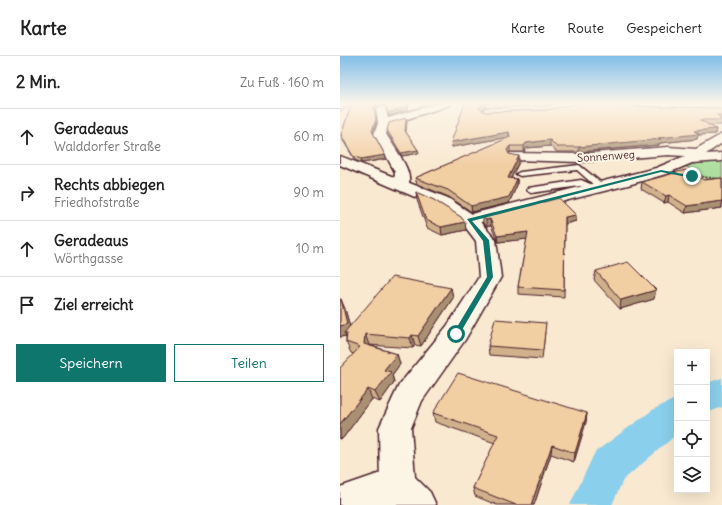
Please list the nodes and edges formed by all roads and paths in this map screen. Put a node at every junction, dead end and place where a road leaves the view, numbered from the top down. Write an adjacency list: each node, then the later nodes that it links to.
1 (384, 124): 10 (street)
2 (719, 141): 4 (street)
3 (515, 156): 4 (street, Sonnenweg)
4 (694, 156): 5 (street); 11 (street)
5 (722, 157)
6 (340, 160): 10 (street)
7 (520, 174): 11 (lane)
8 (722, 179): 9 (path)
9 (707, 181)
10 (402, 185): 13 (street)
11 (598, 188): 12 (lane); 13 (street)
12 (531, 190)
13 (469, 220): 14 (street)
14 (408, 495): 15 (street)
15 (341, 505)

